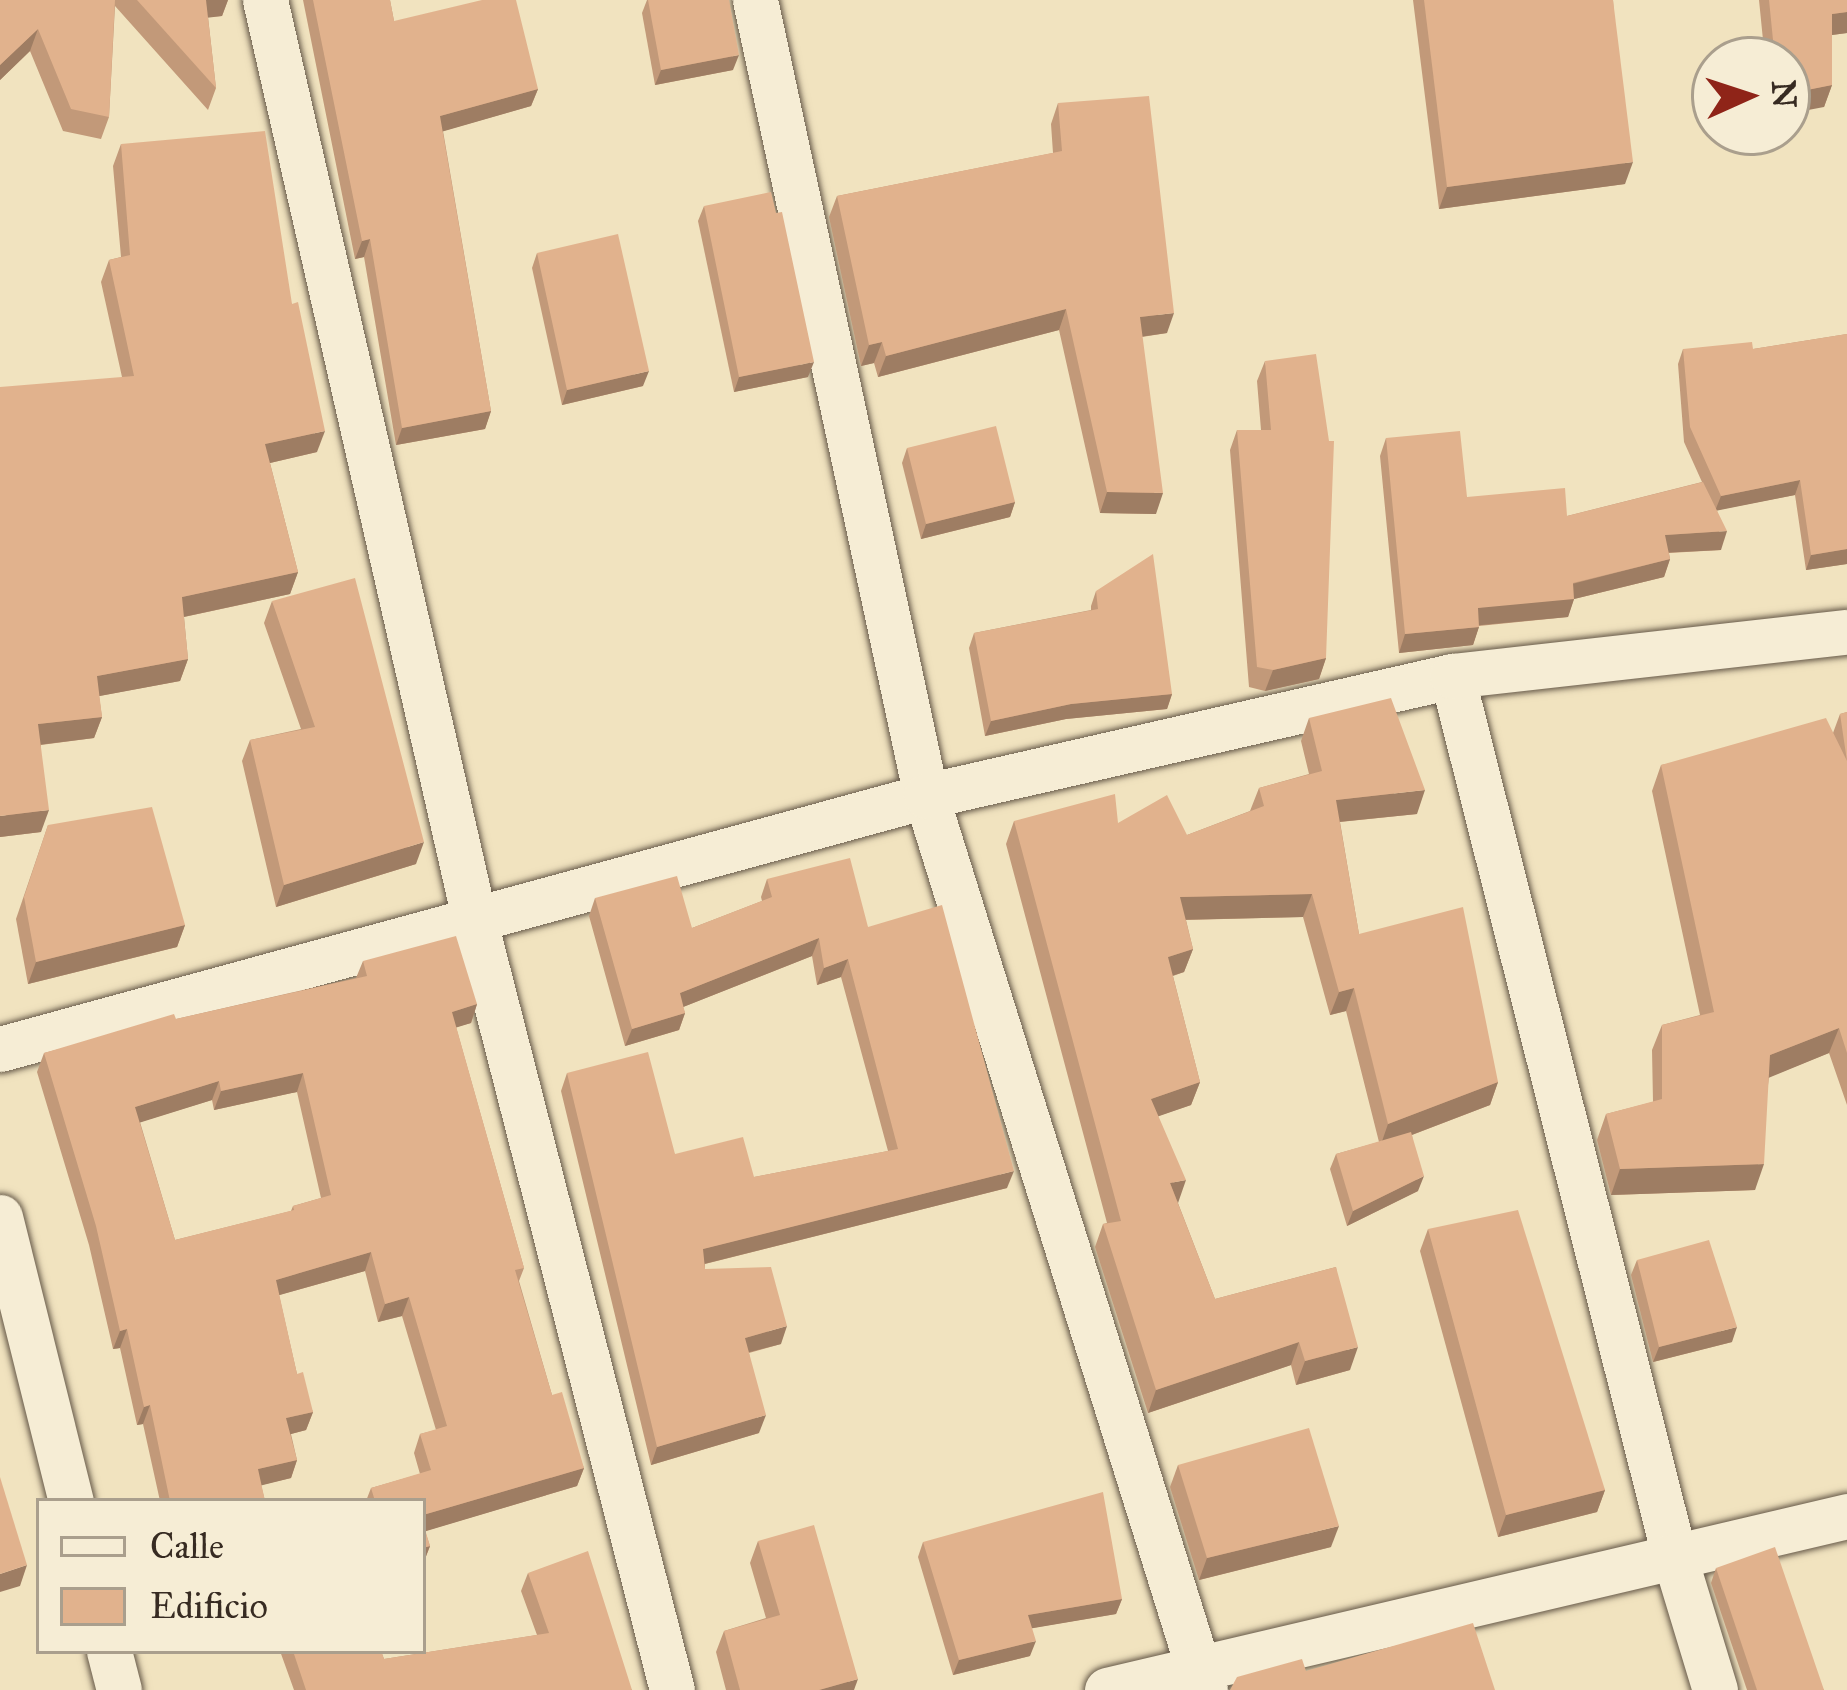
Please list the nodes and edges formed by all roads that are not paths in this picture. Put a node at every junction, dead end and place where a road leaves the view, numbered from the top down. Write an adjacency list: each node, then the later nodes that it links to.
1 (266, 0): 6 (street)
2 (755, 0): 5 (street)
3 (1847, 632): 4 (street)
4 (1452, 676): 5 (street); 11 (street)
5 (926, 796): 6 (street); 13 (street)
6 (475, 922): 7 (street); 15 (street)
7 (0, 1049)
8 (0, 1217): 9 (street)
9 (70, 1498)
10 (1847, 1516): 11 (street)
11 (1674, 1555): 13 (street); 17 (street)
12 (110, 1654): 14 (street)
13 (1203, 1679): 16 (street)
14 (118, 1690)
15 (672, 1690)
16 (1107, 1690)
17 (1714, 1690)

